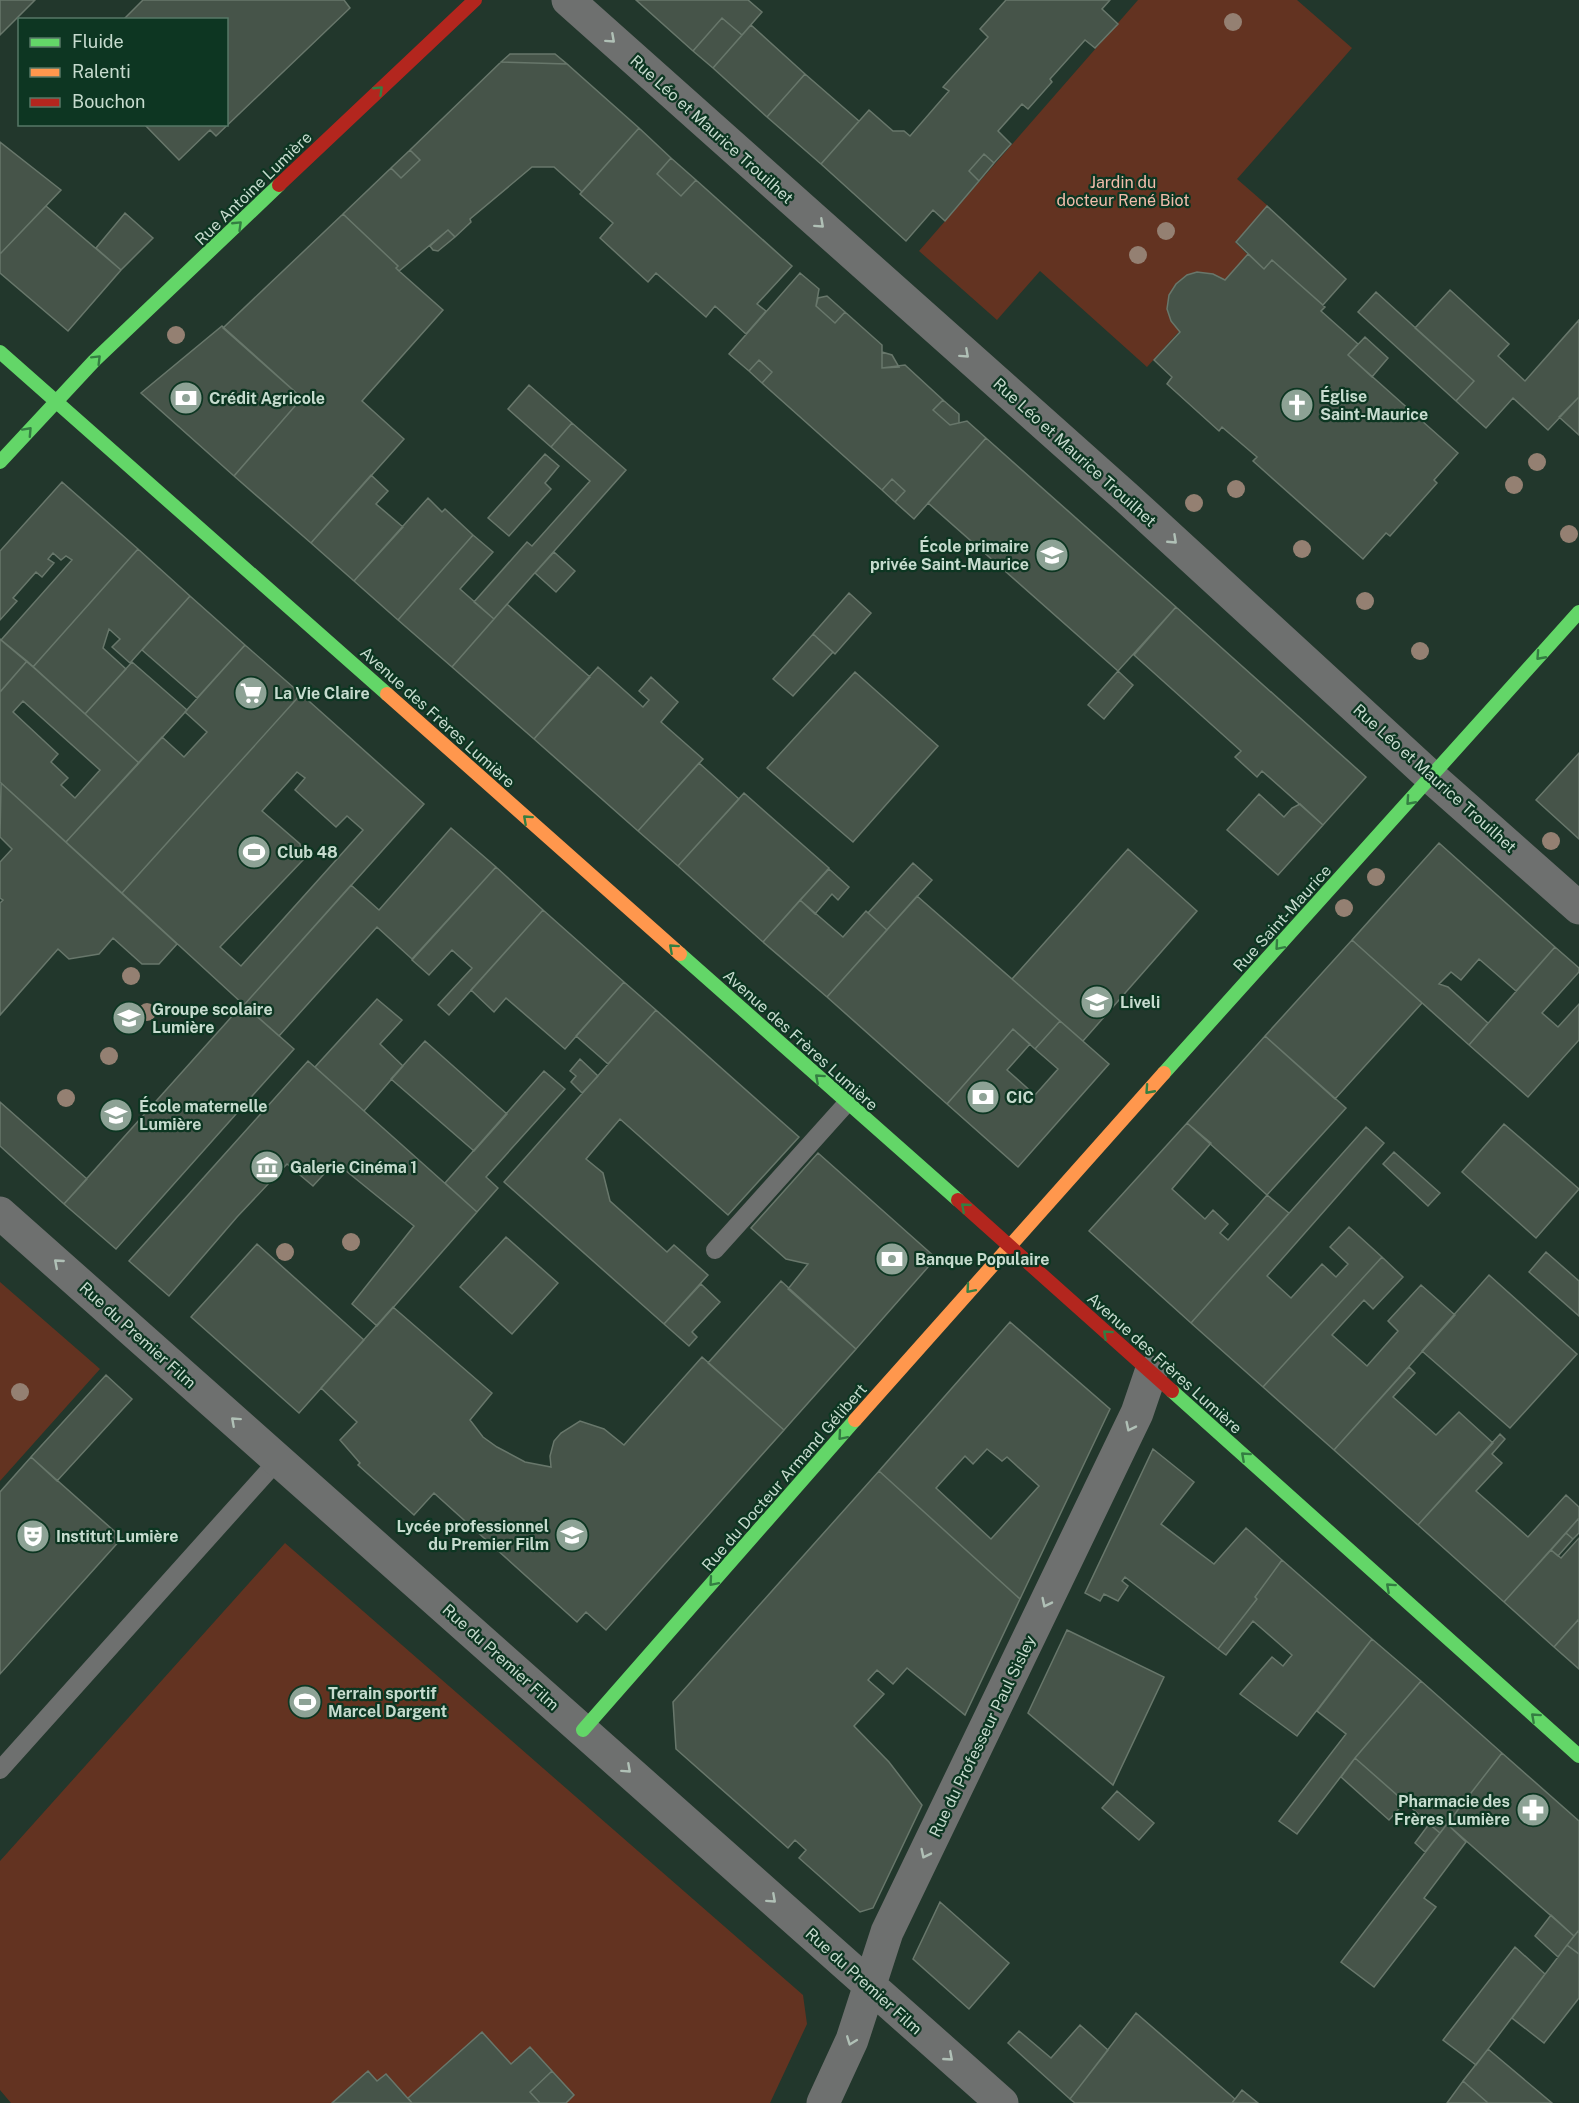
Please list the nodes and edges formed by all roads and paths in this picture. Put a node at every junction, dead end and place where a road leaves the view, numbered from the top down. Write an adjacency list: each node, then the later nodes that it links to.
1 (475, 0): 4 (street, Rue Antoine Lumière, one-way to 1)
2 (568, 0): 7 (street, Rue Léo et Maurice Trouilhet, one-way to 7)
3 (0, 352): 4 (street, Avenue des Frères Lumière)
4 (56, 401): 5 (street, Rue Antoine Lumière, one-way to 4); 9 (street, Avenue des Frères Lumière, one-way to 4)
5 (0, 462)
6 (1579, 612): 7 (street, Rue Saint-Maurice, one-way to 7)
7 (1431, 777): 8 (street, Rue Léo et Maurice Trouilhet); 11 (street, Rue Saint-Maurice, one-way to 11)
8 (1579, 908)
9 (847, 1103): 11 (street, Avenue des Frères Lumière, one-way to 9); 12 (lane)
10 (0, 1213): 14 (street, Rue du Premier Film, one-way to 10)
11 (1009, 1245): 13 (street, Avenue des Frères Lumière, one-way to 11); 15 (street, Rue du Docteur Armand Gélibert, one-way to 15)
12 (715, 1250)
13 (1151, 1372): 16 (street, Avenue des Frères Lumière, one-way to 13); 18 (street, Rue du Professeur Paul Sisley, one-way to 18)
14 (279, 1460): 15 (street, Rue du Premier Film); 17 (lane)
15 (584, 1730): 18 (street, Rue du Premier Film, one-way to 18)
16 (1579, 1756)
17 (0, 1770)
18 (869, 1985): 19 (street, Rue du Professeur Paul Sisley, one-way to 19); 20 (street, Rue du Premier Film, one-way to 20)
19 (823, 2103)
20 (1002, 2103)

